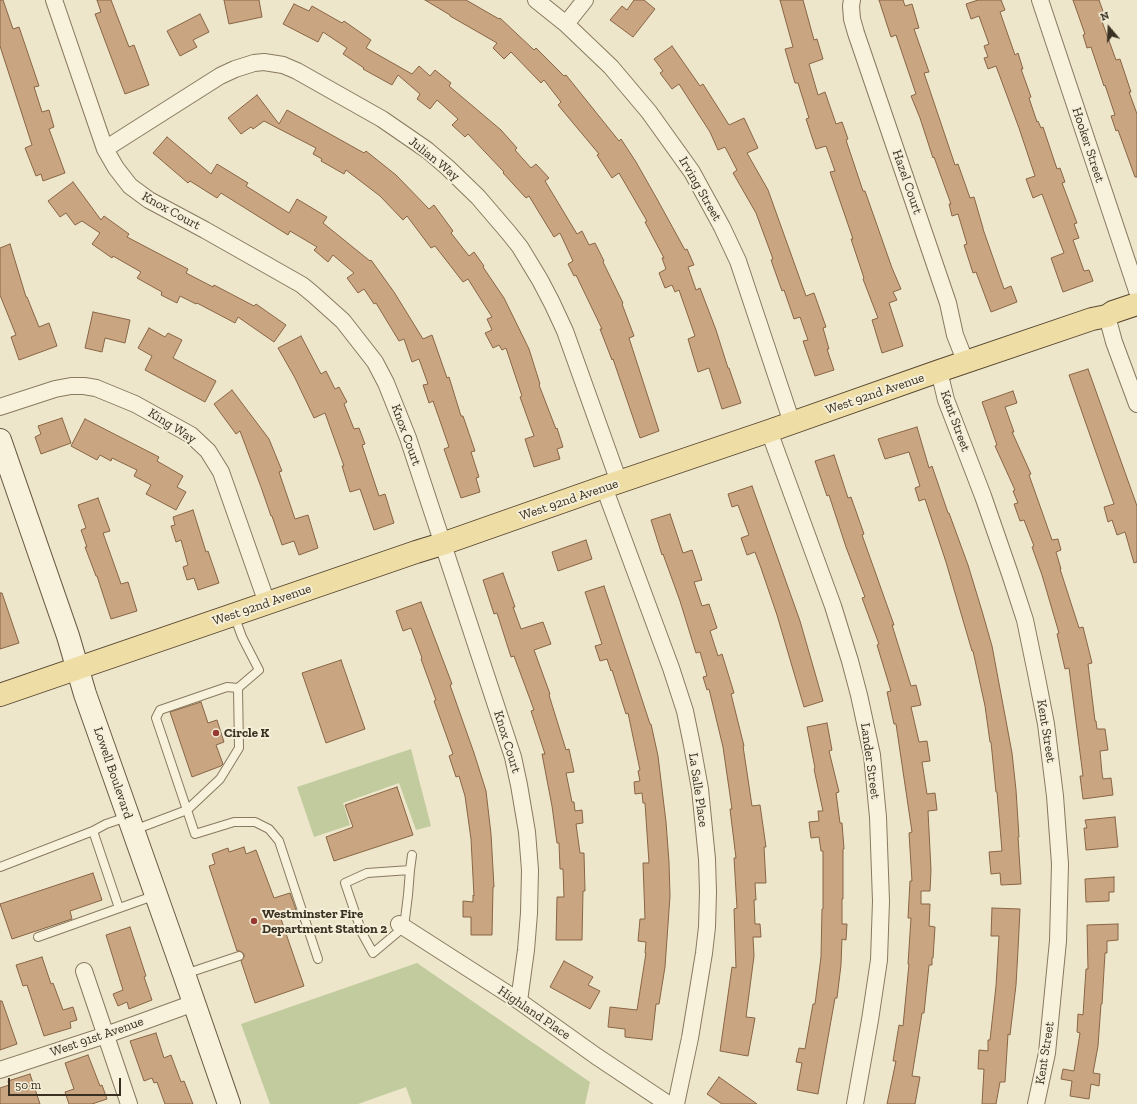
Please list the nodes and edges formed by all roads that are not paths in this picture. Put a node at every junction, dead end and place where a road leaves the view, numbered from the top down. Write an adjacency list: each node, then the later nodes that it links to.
1 (54, 0): 7 (street, Knox Court)
2 (536, 0): 6 (street, Irving Street)
3 (585, 0): 6 (street)
4 (852, 0): 11 (street, Hazel Court)
5 (1040, 0): 8 (street, Hooker Street)
6 (566, 24): 15 (street, Irving Street)
7 (105, 149): 18 (street, Julian Way); 19 (street, Knox Court)
8 (1137, 290)
9 (1137, 304): 10 (main road, West 92nd Avenue)
10 (1107, 316): 11 (main road, West 92nd Avenue); 13 (street)
11 (966, 362): 12 (main road, West 92nd Avenue)
12 (939, 371): 15 (main road, West 92nd Avenue); 48 (street, Kent Street)
13 (1137, 404)
14 (0, 406): 20 (street, King Way)
15 (792, 423): 16 (main road, West 92nd Avenue)
16 (769, 431): 18 (main road, West 92nd Avenue); 47 (street, Lander Street)
17 (0, 440): 22 (street, Lowell Boulevard)
18 (612, 485): 19 (main road, West 92nd Avenue); 46 (street, La Salle Place)
19 (442, 544): 20 (main road, West 92nd Avenue); 39 (street, Knox Court)
20 (267, 603): 21 (main road, West 92nd Avenue)
21 (234, 614): 22 (main road, West 92nd Avenue); 23 (lane)
22 (78, 669): 24 (main road, West 92nd Avenue); 26 (street, Lowell Boulevard)
23 (238, 688): 25 (lane); 25 (lane)
24 (0, 695)
25 (186, 810): 26 (lane); 36 (lane)
26 (131, 824): 27 (lane); 31 (street, Lowell Boulevard)
27 (93, 831): 29 (lane); 32 (lane)
28 (412, 855): 30 (lane)
29 (0, 867)
30 (410, 870): 33 (lane); 33 (lane)
31 (156, 896): 32 (lane); 38 (street, Lowell Boulevard)
32 (119, 908): 34 (lane)
33 (402, 925): 39 (street, Highland Place)
34 (38, 937)
35 (239, 956): 38 (lane)
36 (318, 959)
37 (84, 971): 41 (street)
38 (184, 974): 40 (street, Lowell Boulevard)
39 (518, 1001): 45 (street, Highland Place)
40 (194, 1003): 41 (street, West 91st Avenue); 44 (street, Lowell Boulevard)
41 (106, 1035): 42 (street, West 91st Avenue); 43 (street)
42 (0, 1070)
43 (129, 1104)
44 (229, 1104)
45 (668, 1104)
46 (676, 1104)
47 (855, 1104)
48 (1036, 1104)

